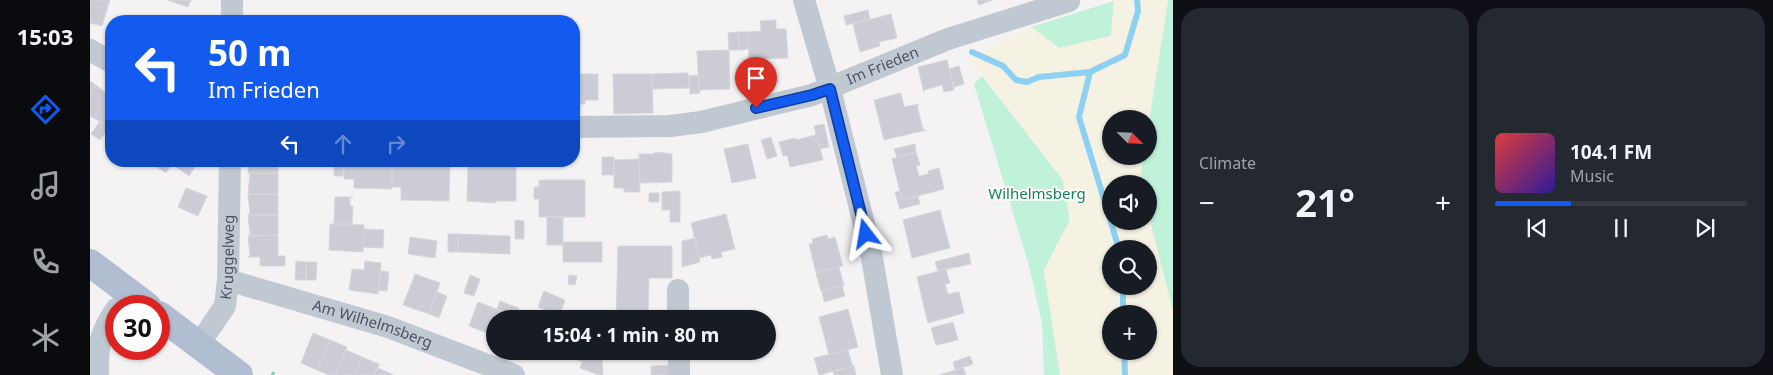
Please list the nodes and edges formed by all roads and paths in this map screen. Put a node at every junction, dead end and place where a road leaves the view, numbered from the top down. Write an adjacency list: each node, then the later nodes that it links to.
1 (232, 0): 4 (street)
2 (804, 0): 7 (street)
3 (1058, 3): 7 (street, Im Frieden)
4 (232, 15)
5 (90, 50): 6 (street)
6 (105, 59)
7 (830, 89): 8 (street, Im Frieden); 23 (street)
8 (580, 127)
9 (230, 167): 11 (street, Kruggelweg)
10 (90, 263): 13 (main road)
11 (228, 280): 17 (street, Kruggelweg); 21 (street, Am Wilhelmsberg)
12 (678, 290): 14 (street)
13 (119, 295)
14 (678, 310)
15 (170, 323): 17 (main road)
16 (105, 330): 19 (street)
17 (199, 344): 20 (main road)
18 (679, 360): 22 (street)
19 (98, 375)
20 (239, 375)
21 (514, 375)
22 (679, 375)
23 (892, 375)

